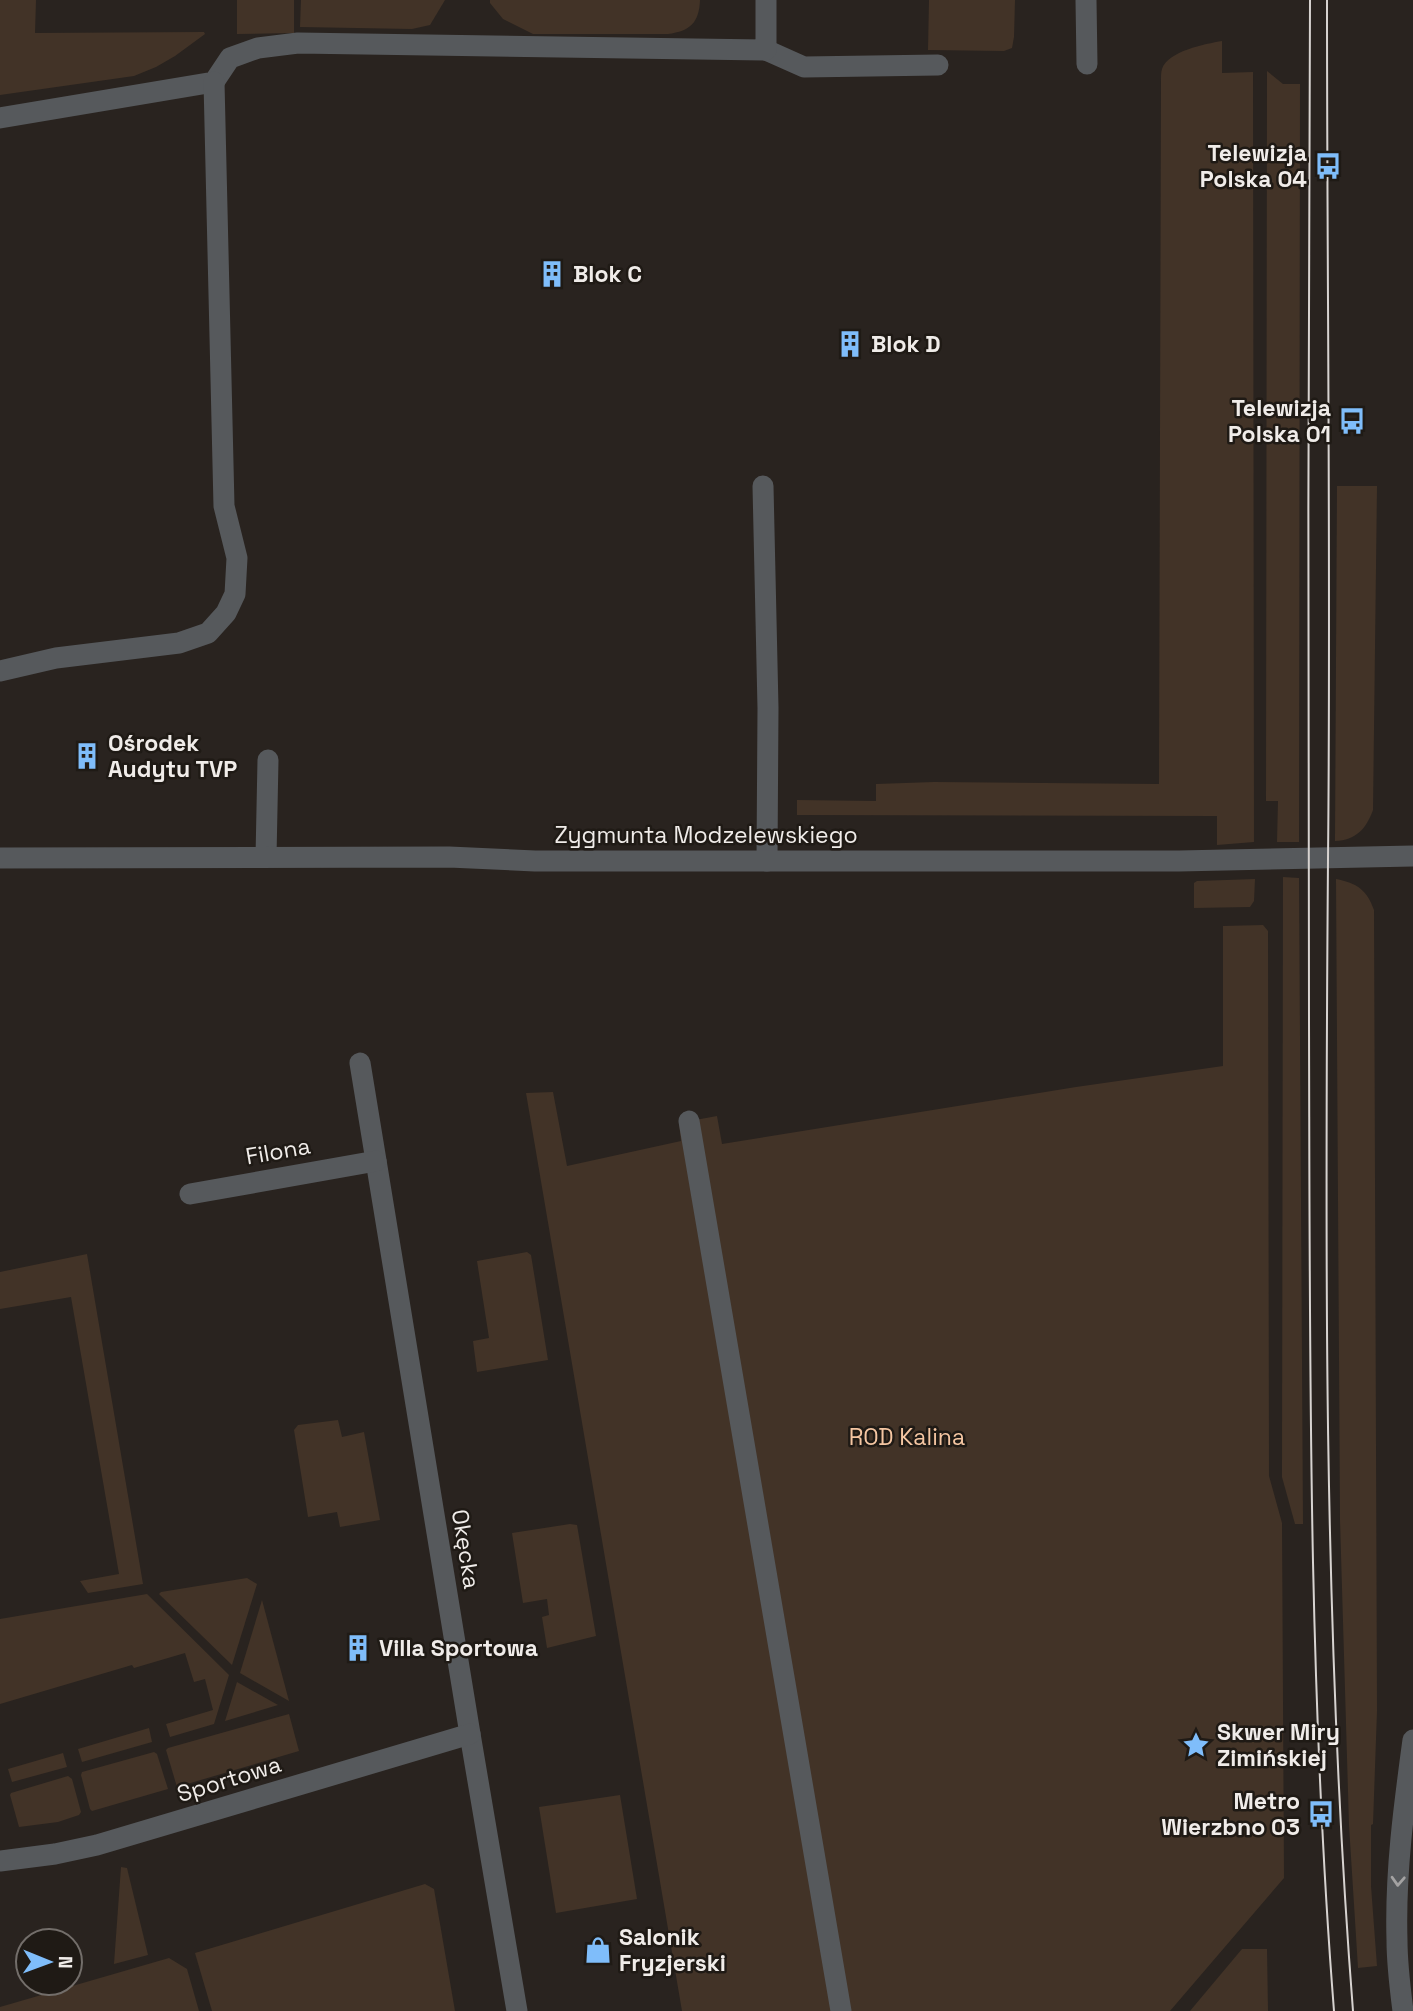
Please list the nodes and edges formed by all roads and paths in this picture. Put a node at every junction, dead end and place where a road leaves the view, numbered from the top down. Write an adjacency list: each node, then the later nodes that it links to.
1 (766, 0): 3 (street)
2 (1086, 0): 4 (street)
3 (766, 50): 5 (street); 6 (street)
4 (1087, 64)
5 (938, 65)
6 (214, 82): 7 (street); 9 (street)
7 (0, 118)
8 (763, 486): 14 (street)
9 (0, 671)
10 (268, 760): 12 (street)
11 (1413, 856): 14 (street, Zygmunta Modzelewskiego)
12 (267, 857): 13 (street, Zygmunta Modzelewskiego); 14 (street, Zygmunta Modzelewskiego)
13 (0, 858)
14 (767, 861)
15 (360, 1063): 17 (street, Okęcka)
16 (689, 1121): 23 (street)
17 (376, 1161): 18 (street, Filona); 19 (street, Okęcka)
18 (190, 1194)
19 (470, 1734): 21 (street, Sportowa); 22 (street, Okęcka)
20 (1413, 1740): 24 (street, one-way to 24)
21 (0, 1861)
22 (517, 2011)
23 (841, 2011)
24 (1403, 2011)

